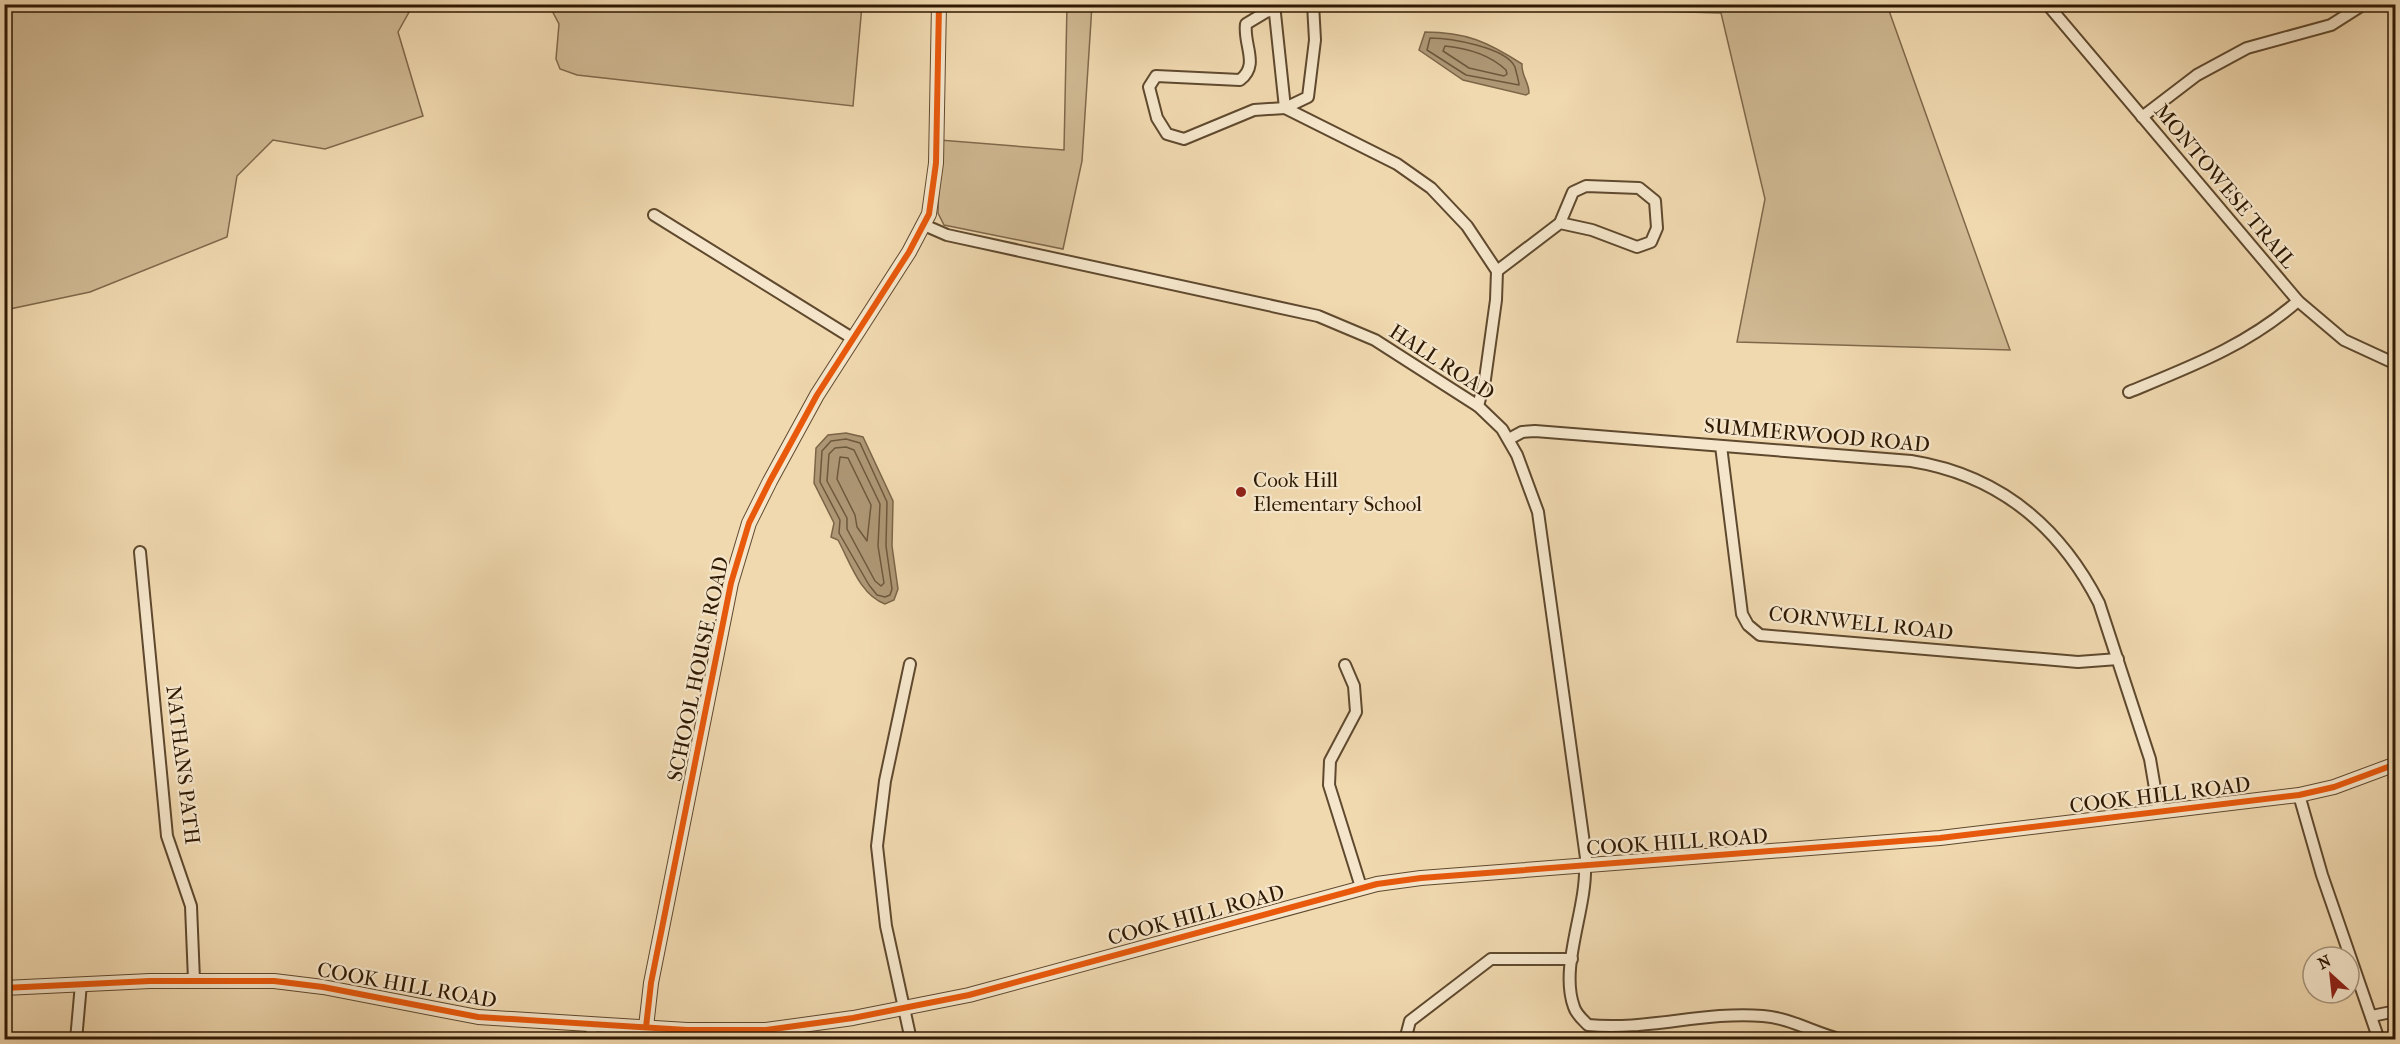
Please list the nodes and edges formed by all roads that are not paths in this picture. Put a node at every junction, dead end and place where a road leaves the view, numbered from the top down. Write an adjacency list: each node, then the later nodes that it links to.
1 (939, 4): 10 (street, SCHOOL HOUSE ROAD)
2 (1313, 4): 6 (street)
3 (2047, 4): 7 (street, MONTOWESE TRAIL)
4 (2364, 4): 7 (street)
5 (1274, 8): 6 (street); 6 (street)
6 (1285, 108): 11 (street)
7 (2142, 117): 12 (street, MONTOWESE TRAIL)
8 (654, 215): 13 (street)
9 (1560, 223): 9 (street); 11 (street)
10 (924, 225): 13 (street, SCHOOL HOUSE ROAD); 16 (street, HALL ROAD)
11 (1497, 271): 16 (street)
12 (2298, 301): 14 (street, MONTOWESE TRAIL); 15 (street)
13 (852, 338): 36 (street, SCHOOL HOUSE ROAD)
14 (2396, 364)
15 (2129, 392)
16 (1478, 406): 17 (street, HALL ROAD)
17 (1509, 439): 18 (street, SUMMERWOOD ROAD); 26 (street, HALL ROAD)
18 (1721, 446): 20 (street, SUMMERWOOD ROAD); 20 (street, CORNWELL ROAD)
19 (140, 552): 29 (street, NATHANS PATH)
20 (2118, 659): 25 (street, SUMMERWOOD ROAD)
21 (910, 664): 32 (street)
22 (1346, 665): 27 (street)
23 (2396, 764): 24 (street, COOK HILL ROAD)
24 (2299, 795): 25 (street, COOK HILL ROAD); 34 (street)
25 (2159, 812): 26 (street, COOK HILL ROAD)
26 (1586, 865): 27 (street, COOK HILL ROAD); 28 (street, HALL ROAD)
27 (1361, 887): 32 (street, COOK HILL ROAD)
28 (1572, 959): 41 (street); 42 (street, HALL ROAD)
29 (194, 980): 30 (street, COOK HILL ROAD); 35 (street, COOK HILL ROAD)
30 (81, 984): 31 (street, COOK HILL ROAD); 38 (street)
31 (4, 988)
32 (904, 1009): 37 (street, COOK HILL ROAD); 40 (street)
33 (2396, 1011): 34 (street)
34 (2372, 1016): 43 (street)
35 (592, 1024): 36 (street, COOK HILL ROAD); 39 (street)
36 (646, 1027): 37 (street, COOK HILL ROAD)
37 (767, 1035)
38 (76, 1040)
39 (590, 1040)
40 (911, 1040)
41 (1405, 1040)
42 (1843, 1040)
43 (2379, 1040)

